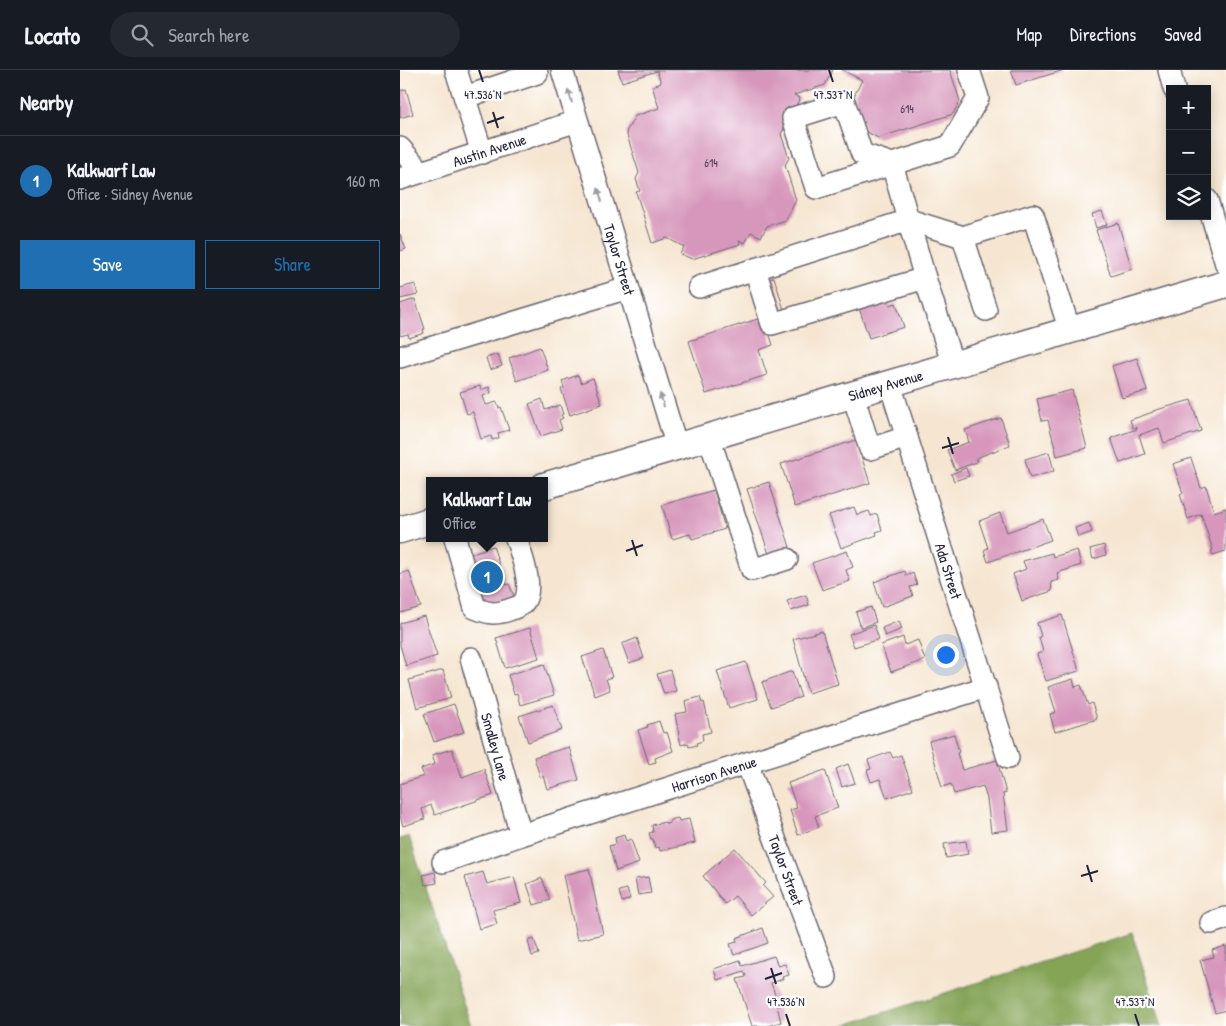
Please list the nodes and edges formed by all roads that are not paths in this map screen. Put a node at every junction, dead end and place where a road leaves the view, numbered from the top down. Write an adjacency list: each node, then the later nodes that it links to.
1 (456, 70): 7 (street)
2 (562, 70): 8 (street, Taylor Street, one-way to 2)
3 (969, 70): 11 (street)
4 (1169, 70): 6 (street)
5 (537, 73): 7 (street)
6 (1173, 85)
7 (465, 97): 10 (street)
8 (577, 121): 10 (street, Austin Avenue); 22 (street, Taylor Street, one-way to 8)
9 (400, 148): 12 (street)
10 (482, 153): 12 (street, Austin Avenue)
11 (892, 164): 11 (street); 15 (street)
12 (421, 172): 13 (street, Austin Avenue)
13 (400, 179)
14 (1211, 213): 17 (street)
15 (909, 220): 16 (street); 18 (street); 19 (street)
16 (963, 237): 23 (street); 24 (street)
17 (1226, 264)
18 (755, 269): 19 (street); 21 (street)
19 (925, 278): 26 (street)
20 (1226, 284): 24 (main road, Sidney Avenue)
21 (699, 287)
22 (628, 288): 25 (street); 31 (street, Taylor Street, one-way to 22)
23 (986, 310)
24 (1070, 331): 26 (main road, Sidney Avenue)
25 (400, 357)
26 (953, 365): 27 (main road, Sidney Avenue)
27 (890, 384): 28 (main road, Sidney Avenue); 29 (street, Ada Street)
28 (853, 395): 29 (street); 30 (main road, Sidney Avenue)
29 (907, 436): 39 (street, Ada Street)
30 (709, 437): 31 (main road, Sidney Avenue); 37 (street)
31 (676, 447): 32 (main road, Sidney Avenue)
32 (548, 485)
33 (426, 522): 34 (main road)
34 (401, 527)
35 (456, 542): 36 (street)
36 (517, 542)
37 (787, 559)
38 (471, 658): 42 (street, Smalley Lane)
39 (986, 687): 40 (street, Ada Street); 41 (street, Harrison Avenue)
40 (1008, 758)
41 (747, 762): 42 (street, Harrison Avenue); 44 (street, Taylor Street)
42 (521, 835): 43 (street, Harrison Avenue)
43 (443, 862)
44 (826, 977)

